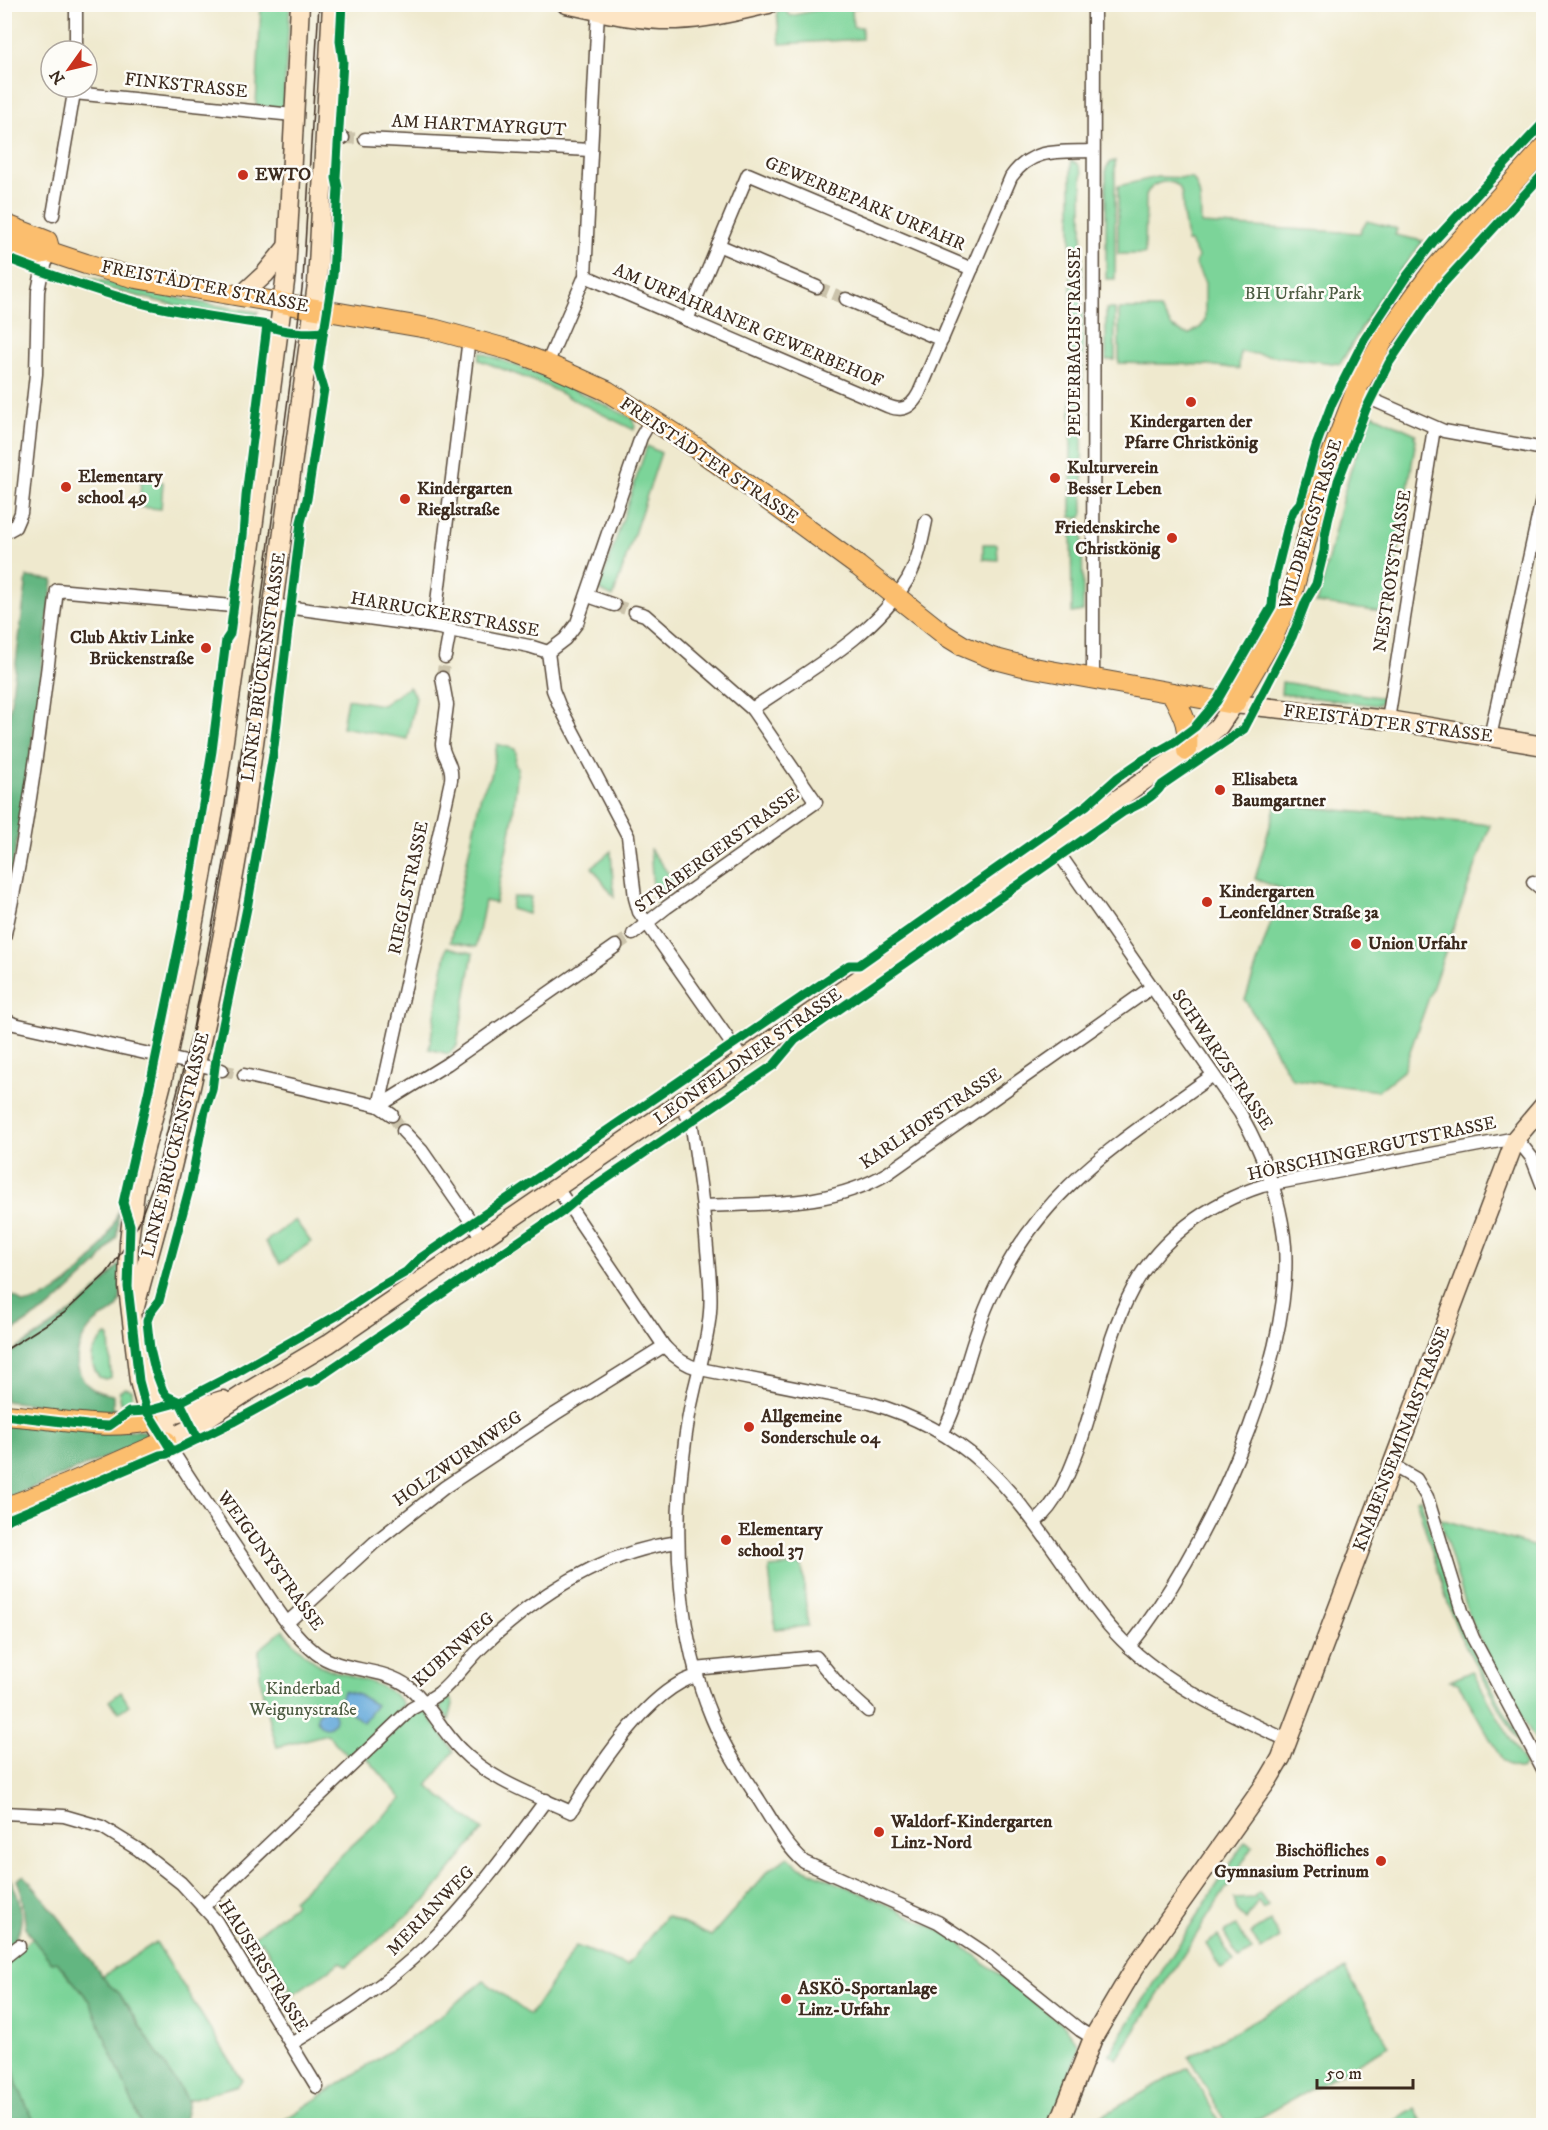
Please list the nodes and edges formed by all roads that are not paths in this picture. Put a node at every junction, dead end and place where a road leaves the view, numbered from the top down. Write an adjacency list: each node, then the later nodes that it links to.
1 (76, 4): 8 (street)
2 (300, 4): 11 (main road, LINKE BRÜCKENSTRASSE)
3 (332, 4): 28 (main road, LINKE BRÜCKENSTRASSE)
4 (566, 4): 7 (main road)
5 (769, 4): 7 (main road)
6 (1094, 4): 15 (street, PEUERBACHSTRASSE)
7 (598, 11): 14 (street, AM HARTMAYRGUT)
8 (76, 39)
9 (99, 93): 11 (street, FINKSTRASSE)
10 (72, 99): 16 (street)
11 (293, 115): 20 (main road, LINKE BRÜCKENSTRASSE)
12 (365, 139): 14 (street, AM HARTMAYRGUT)
13 (1544, 148): 33 (main road, WILDBERGSTRASSE)
14 (591, 150): 23 (street, AM HARTMAYRGUT)
15 (1094, 151): 22 (street, GEWERBEPARK URFAHR); 52 (street, PEUERBACHSTRASSE)
16 (53, 215)
17 (4, 224): 21 (main road, FREISTÄDTER STRASSE)
18 (4, 240): 21 (main road, FREISTÄDTER STRASSE)
19 (718, 245): 22 (street, GEWERBEPARK URFAHR); 24 (street); 29 (street, GEWERBEPARK URFAHR)
20 (287, 247): 25 (main road); 27 (main road, LINKE BRÜCKENSTRASSE)
21 (50, 252): 25 (main road, FREISTÄDTER STRASSE); 40 (street)
22 (972, 269): 31 (street, GEWERBEPARK URFAHR)
23 (585, 276): 29 (street, AM URFAHRANER GEWERBEHOF); 32 (street, AM HARTMAYRGUT)
24 (818, 287)
25 (240, 296): 27 (main road, FREISTÄDTER STRASSE)
26 (846, 299): 31 (street)
27 (282, 303): 28 (main road, FREISTÄDTER STRASSE); 45 (main road, LINKE BRÜCKENSTRASSE)
28 (314, 308): 30 (main road, FREISTÄDTER STRASSE); 43 (main road, LINKE BRÜCKENSTRASSE)
29 (687, 320): 34 (street, AM URFAHRANER GEWERBEHOF)
30 (469, 338): 32 (main road, FREISTÄDTER STRASSE); 47 (street)
31 (942, 339): 34 (street, GEWERBEPARK URFAHR)
32 (547, 364): 35 (main road, FREISTÄDTER STRASSE)
33 (1355, 392): 36 (street); 54 (main road, WILDBERGSTRASSE)
34 (896, 409)
35 (652, 418): 41 (street); 42 (main road, FREISTÄDTER STRASSE)
36 (1434, 428): 37 (street); 56 (street, NESTROYSTRASSE)
37 (1544, 449)
38 (1544, 489): 57 (street)
39 (926, 521): 42 (street)
40 (4, 533)
41 (588, 596): 44 (street); 49 (street)
42 (896, 596): 52 (main road, FREISTÄDTER STRASSE); 55 (street)
43 (273, 605): 47 (street, HARRUCKERSTRASSE); 71 (main road, LINKE BRÜCKENSTRASSE)
44 (614, 605)
45 (243, 607): 65 (street); 69 (main road, LINKE BRÜCKENSTRASSE)
46 (635, 612): 55 (street)
47 (434, 627): 48 (street, HARRUCKERSTRASSE)
48 (450, 630): 49 (street, HARRUCKERSTRASSE); 50 (street)
49 (548, 652): 63 (street, HARRUCKERSTRASSE)
50 (445, 657)
51 (442, 678): 77 (street, RIEGLSTRASSE)
52 (1093, 679): 53 (main road, FREISTÄDTER STRASSE)
53 (1172, 693): 54 (main road, FREISTÄDTER STRASSE); 59 (main road)
54 (1234, 704): 56 (main road, FREISTÄDTER STRASSE); 59 (main road, LEONFELDNER STRASSE)
55 (752, 709): 63 (street, STRABERGERSTRASSE)
56 (1388, 720): 57 (main road, FREISTÄDTER STRASSE)
57 (1490, 736): 58 (main road, FREISTÄDTER STRASSE)
58 (1544, 746)
59 (1187, 751): 60 (main road, LEONFELDNER STRASSE)
60 (1053, 845): 67 (street, SCHWARZSTRASSE); 70 (main road, LEONFELDNER STRASSE)
61 (1533, 882): 62 (street)
62 (1544, 891)
63 (647, 923): 64 (street, STRABERGERSTRASSE); 70 (street, HARRUCKERSTRASSE)
64 (633, 934)
65 (4, 938)
66 (616, 946): 77 (street)
67 (1152, 987): 73 (street, SCHWARZSTRASSE); 84 (street, KARLHOFSTRASSE)
68 (4, 1019): 69 (street)
69 (167, 1058): 71 (street); 86 (main road, LINKE BRÜCKENSTRASSE)
70 (743, 1060): 75 (main road, LEONFELDNER STRASSE)
71 (196, 1065): 72 (street); 86 (main road, LINKE BRÜCKENSTRASSE)
72 (222, 1070)
73 (1214, 1075): 81 (street, SCHWARZSTRASSE); 92 (street)
74 (244, 1076): 77 (street)
75 (680, 1104): 82 (main road, LEONFELDNER STRASSE); 84 (street)
76 (1544, 1105): 80 (main road, KNABENSEMINARSTRASSE)
77 (379, 1106): 78 (street)
78 (392, 1115)
79 (403, 1131): 85 (street)
80 (1516, 1138): 81 (street, HÖRSCHINGERGUTSTRASSE); 83 (street); 94 (main road, KNABENSEMINARSTRASSE)
81 (1274, 1184): 96 (street, HÖRSCHINGERGUTSTRASSE); 99 (street, SCHWARZSTRASSE)
82 (557, 1188): 85 (main road, LEONFELDNER STRASSE); 87 (street)
83 (1544, 1189)
84 (704, 1206): 88 (street)
85 (483, 1239): 89 (main road, LEONFELDNER STRASSE)
86 (132, 1320): 91 (main road, LINKE BRÜCKENSTRASSE)
87 (664, 1346): 88 (street); 98 (street, HOLZWURMWEG)
88 (700, 1369): 92 (street); 97 (street)
89 (247, 1392): 91 (main road, LEONFELDNER STRASSE); 93 (main road, LEONFELDNER STRASSE)
90 (5, 1415): 91 (main road)
91 (160, 1419): 93 (main road, LINKE BRÜCKENSTRASSE)
92 (942, 1433): 96 (street)
93 (166, 1441): 95 (main road); 98 (street, WEIGUNYSTRASSE)
94 (1392, 1465): 103 (main road, KNABENSEMINARSTRASSE); 104 (street)
95 (4, 1508)
96 (1035, 1522): 99 (street)
97 (678, 1542): 100 (street); 101 (street, KUBINWEG)
98 (288, 1622): 101 (street, WEIGUNYSTRASSE)
99 (1128, 1647): 103 (street)
100 (696, 1673): 102 (street); 105 (street, WEIGUNYSTRASSE); 110 (street)
101 (424, 1702): 105 (street, WEIGUNYSTRASSE); 107 (street, KUBINWEG)
102 (868, 1711)
103 (1289, 1741): 110 (main road, KNABENSEMINARSTRASSE)
104 (1542, 1766)
105 (546, 1800): 111 (street, MERIANWEG)
106 (4, 1813): 107 (street, HAUSERSTRASSE)
107 (204, 1906): 111 (street, HAUSERSTRASSE)
108 (19, 1946): 109 (street)
109 (4, 1958)
110 (1093, 2038): 113 (main road, KNABENSEMINARSTRASSE)
111 (291, 2044): 112 (street, HAUSERSTRASSE)
112 (317, 2087)
113 (1058, 2126)

